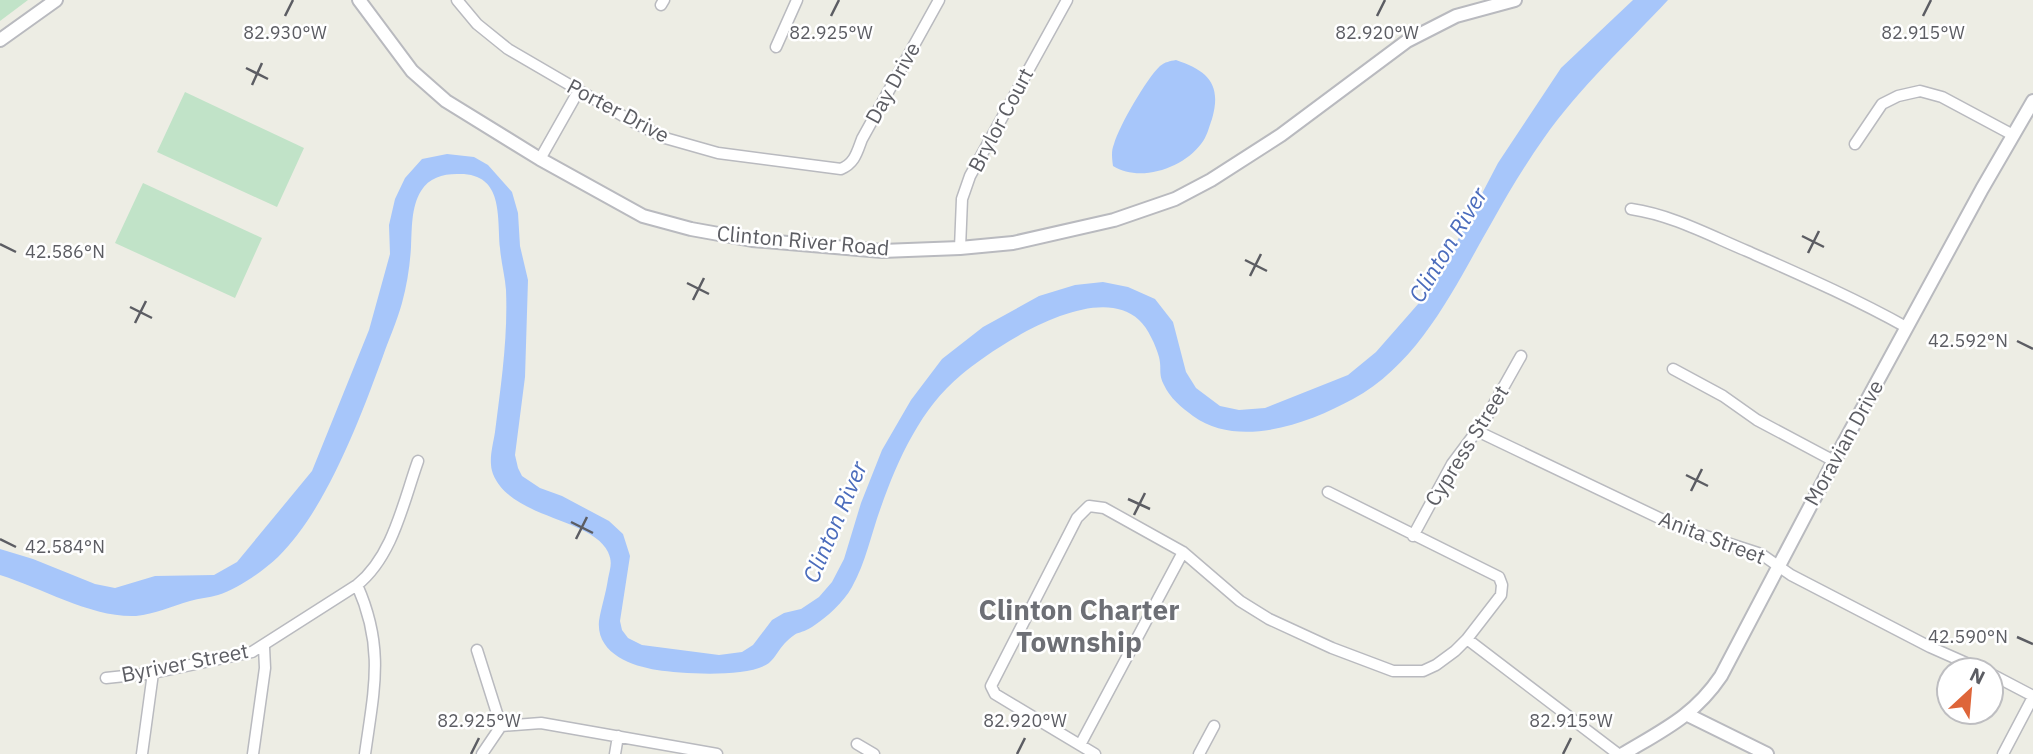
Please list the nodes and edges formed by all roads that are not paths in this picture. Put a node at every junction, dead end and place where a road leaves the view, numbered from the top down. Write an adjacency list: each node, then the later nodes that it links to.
1 (56, 0): 8 (street)
2 (359, 0): 14 (street, Clinton River Road)
3 (457, 0): 10 (street, Porter Drive)
4 (797, 0): 9 (street)
5 (939, 0): 15 (street, Day Drive)
6 (1067, 0): 17 (street, Brylor Court)
7 (1515, 0): 17 (street, Clinton River Road)
8 (0, 40)
9 (776, 47)
10 (579, 90): 14 (street); 15 (street, Porter Drive)
11 (2033, 101): 12 (street, Moravian Drive)
12 (2013, 135): 13 (street); 18 (street, Moravian Drive)
13 (1855, 144)
14 (540, 159): 17 (street, Clinton River Road)
15 (847, 166)
16 (1631, 209): 18 (street)
17 (960, 248)
18 (1906, 327): 23 (street, Moravian Drive)
19 (1521, 356): 21 (street, Cypress Street)
20 (1673, 369): 23 (street)
21 (1477, 430): 25 (street, Cypress Street); 27 (street, Anita Street)
22 (418, 461): 28 (street, Byriver Street)
23 (1833, 461): 27 (street, Moravian Drive)
24 (1328, 492): 25 (street)
25 (1413, 536): 29 (street)
26 (1183, 552): 29 (street); 42 (street); 42 (street)
27 (1777, 565): 32 (street, Anita Street); 37 (street, Moravian Drive)
28 (357, 585): 30 (street, Byriver Street); 45 (street)
29 (1467, 639): 52 (street)
30 (264, 647): 33 (street, Byriver Street); 44 (street)
31 (477, 650): 38 (street)
32 (1952, 656)
33 (153, 673): 34 (street, Byriver Street); 43 (street)
34 (106, 678)
35 (2005, 681): 36 (street)
36 (2033, 696): 54 (street)
37 (1688, 715): 52 (street, Moravian Drive); 53 (street)
38 (501, 726): 40 (street); 46 (street)
39 (1214, 726): 51 (street)
40 (618, 736): 47 (street); 48 (street)
41 (857, 744): 49 (street)
42 (1080, 745): 50 (street)
43 (142, 754)
44 (253, 754)
45 (365, 754)
46 (482, 754)
47 (615, 754)
48 (717, 754)
49 (873, 754)
50 (1096, 754)
51 (1199, 754)
52 (1621, 754)
53 (1767, 754)
54 (2003, 754)

